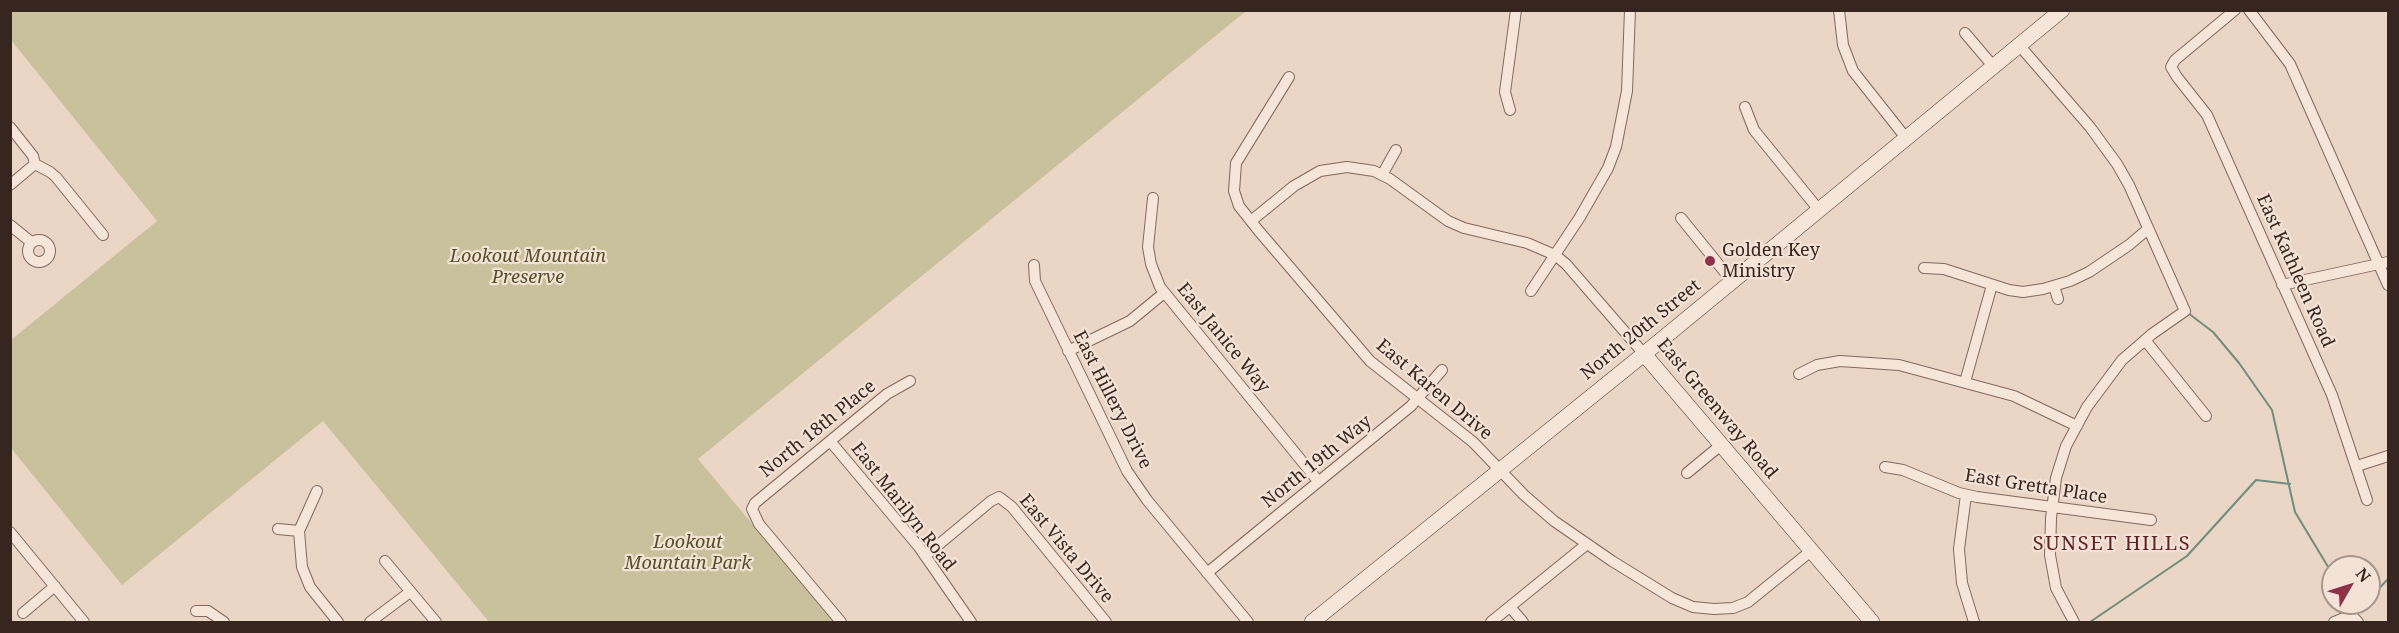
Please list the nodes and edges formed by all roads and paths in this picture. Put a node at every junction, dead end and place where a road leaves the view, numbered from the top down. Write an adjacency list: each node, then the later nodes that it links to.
1 (1516, 10): 12 (street)
2 (1630, 10): 27 (street)
3 (1839, 10): 14 (street)
4 (2062, 10): 8 (street, North 20th Street)
5 (2235, 10): 33 (street, East Kathleen Road)
6 (2249, 10): 28 (street)
7 (1965, 33): 9 (street)
8 (2019, 45): 9 (street, North 20th Street); 24 (street)
9 (1993, 66): 14 (street, North 20th Street)
10 (1289, 77): 22 (street, East Karen Drive)
11 (1745, 107): 20 (street)
12 (1510, 110)
13 (10, 127): 16 (street)
14 (1906, 138): 20 (street, North 20th Street)
15 (1396, 150): 17 (street)
16 (35, 164): 18 (street); 25 (street)
17 (1382, 175): 22 (street); 27 (street, East Greenway Road)
18 (10, 185)
19 (1153, 198): 37 (street, East Janice Way)
20 (1819, 210): 31 (street, North 20th Street)
21 (1681, 218): 31 (street)
22 (1251, 221): 46 (street, East Karen Drive)
23 (10, 225): 26 (street)
24 (2148, 229): 35 (street); 39 (street)
25 (103, 234)
26 (31, 242)
27 (1555, 255): 36 (street); 41 (street, East Greenway Road)
28 (2384, 263): 33 (street); 34 (street)
29 (1035, 265): 40 (street, East Hillery Drive)
30 (1923, 268): 32 (street)
31 (1731, 281): 41 (street, North 20th Street)
32 (1992, 285): 35 (street); 45 (street)
33 (2282, 285): 52 (street, East Kathleen Road)
34 (2388, 285)
35 (2054, 286): 38 (street)
36 (1531, 291)
37 (1164, 293): 40 (street); 56 (street, East Janice Way)
38 (2058, 299)
39 (2145, 340): 47 (street); 48 (street)
40 (1068, 351): 69 (street, East Hillery Drive)
41 (1644, 354): 50 (street, East Greenway Road); 54 (street, North 20th Street)
42 (1442, 370): 46 (street, North 19th Way)
43 (1799, 374): 45 (street)
44 (910, 381): 49 (street, North 18th Place)
45 (1965, 382): 48 (street)
46 (1418, 399): 54 (street, East Karen Drive); 56 (street, North 19th Way)
47 (2206, 416)
48 (2077, 426): 60 (street)
49 (830, 441): 67 (street, East Marilyn Road); 80 (street, North 18th Place)
50 (1721, 445): 55 (street); 66 (street, East Greenway Road)
51 (2388, 456): 52 (street)
52 (2357, 466): 59 (street, East Kathleen Road)
53 (1885, 467): 58 (street, East Gretta Place)
54 (1500, 470): 65 (street, East Karen Drive); 84 (street, North 20th Street)
55 (1687, 473)
56 (1318, 481): 69 (street, North 19th Way)
57 (317, 491): 63 (street)
58 (1966, 495): 60 (street, East Gretta Place); 88 (street)
59 (2367, 500)
60 (2051, 509): 61 (street, East Gretta Place); 89 (street)
61 (2151, 520)
62 (278, 529): 63 (street)
63 (299, 531): 77 (street)
64 (12, 537): 70 (street)
65 (1587, 544): 66 (street, East Karen Drive); 72 (street)
66 (1811, 550): 87 (street, East Greenway Road)
67 (925, 556): 81 (street, East Marilyn Road); 82 (street, East Vista Drive)
68 (385, 561): 71 (street)
69 (1207, 573): 83 (street, East Hillery Drive)
70 (55, 586): 74 (street); 75 (street)
71 (410, 592): 78 (street); 79 (street)
72 (1510, 607): 85 (street); 86 (street)
73 (196, 611): 76 (street)
74 (23, 613)
75 (84, 622)
76 (224, 622)
77 (338, 622)
78 (370, 622)
79 (436, 622)
80 (842, 622)
81 (971, 622)
82 (1106, 622)
83 (1248, 622)
84 (1312, 622)
85 (1491, 622)
86 (1523, 622)
87 (1872, 622)
88 (1974, 622)
89 (2074, 622)
90 (2334, 622): 91 (street)
91 (2358, 622)

